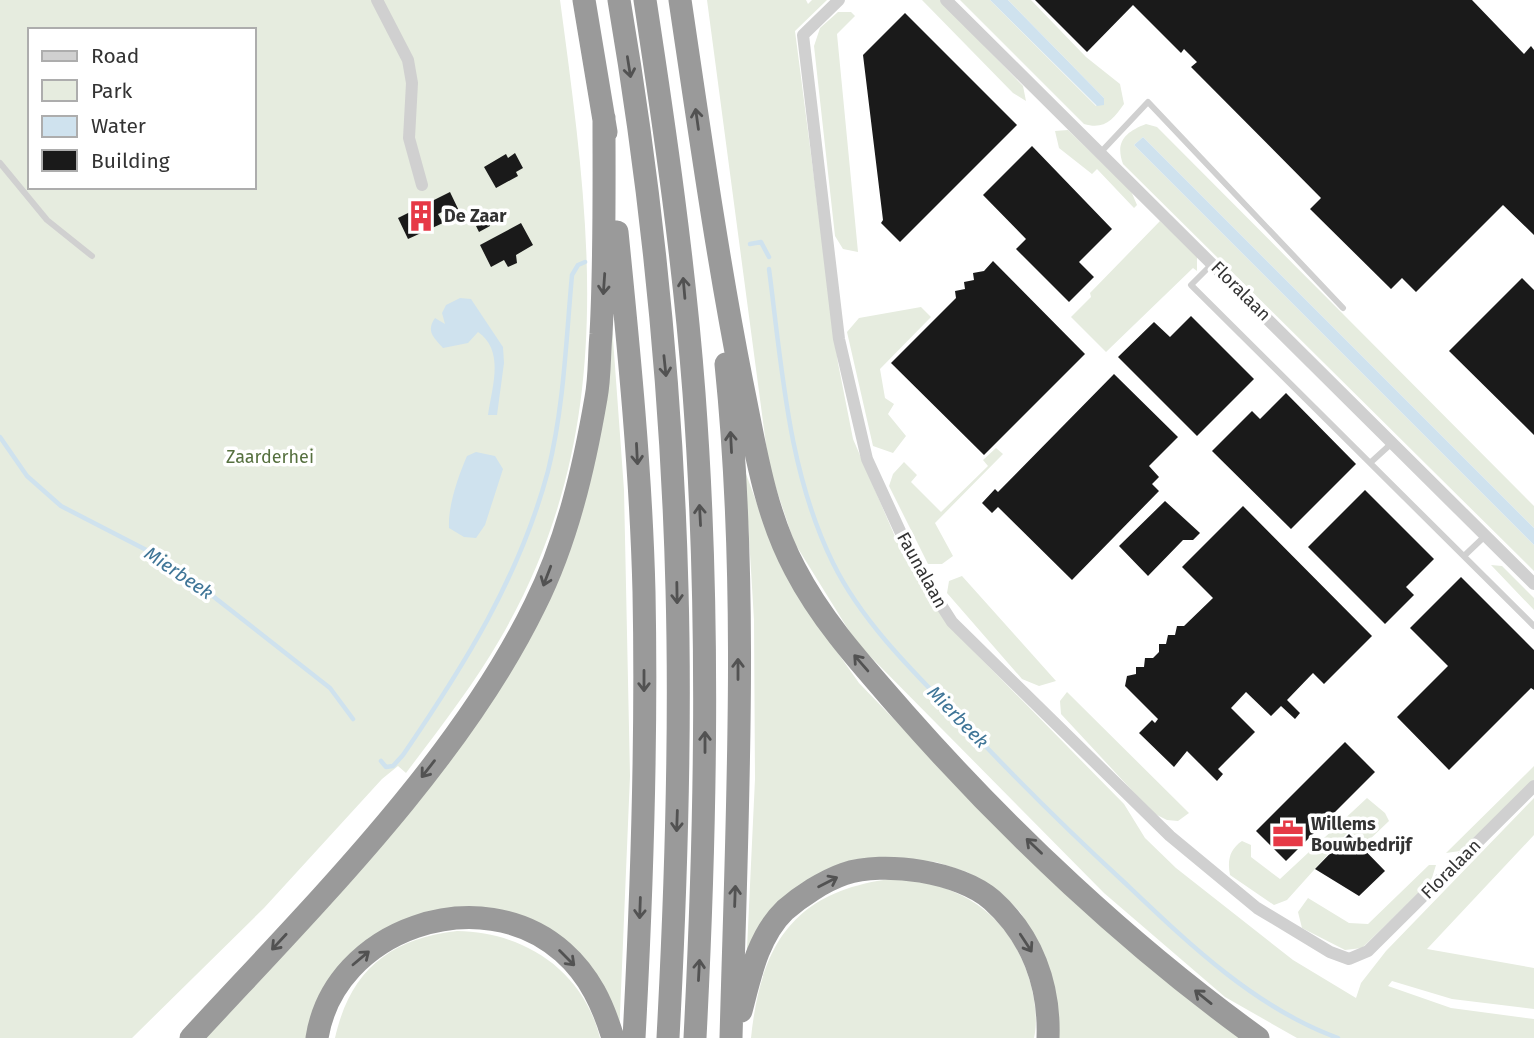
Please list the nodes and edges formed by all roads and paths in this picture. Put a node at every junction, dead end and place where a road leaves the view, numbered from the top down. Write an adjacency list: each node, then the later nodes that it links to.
1 (377, 0): 11 (street)
2 (584, 0): 8 (highway)
3 (619, 0): 28 (highway, one-way to 28)
4 (645, 0): 29 (highway, one-way to 4)
5 (680, 0): 12 (highway, one-way to 5)
6 (839, 0): 23 (street, Faunalaan)
7 (946, 0): 9 (street, Floralaan)
8 (604, 118): 24 (highway, one-way to 24); 27 (highway, one-way to 27)
9 (1101, 152): 14 (street, Floralaan); 15 (lane)
10 (0, 163): 13 (lane)
11 (422, 185)
12 (707, 186): 30 (highway, one-way to 12); 32 (highway, one-way to 12)
13 (92, 256)
14 (1213, 264): 16 (street, Floralaan); 17 (lane)
15 (1343, 308)
16 (1392, 443): 17 (lane); 18 (street, Floralaan)
17 (1370, 463): 19 (lane)
18 (1486, 536): 19 (lane); 20 (street, Floralaan)
19 (1464, 556): 21 (lane)
20 (1534, 584)
21 (1534, 626)
22 (1534, 786): 23 (street, Floralaan)
23 (1368, 951)
24 (191, 1038)
25 (317, 1038): 26 (highway, one-way to 26)
26 (613, 1038)
27 (634, 1038)
28 (668, 1038)
29 (695, 1038)
30 (733, 1038): 31 (highway, one-way to 31)
31 (1048, 1038)
32 (1258, 1038)

